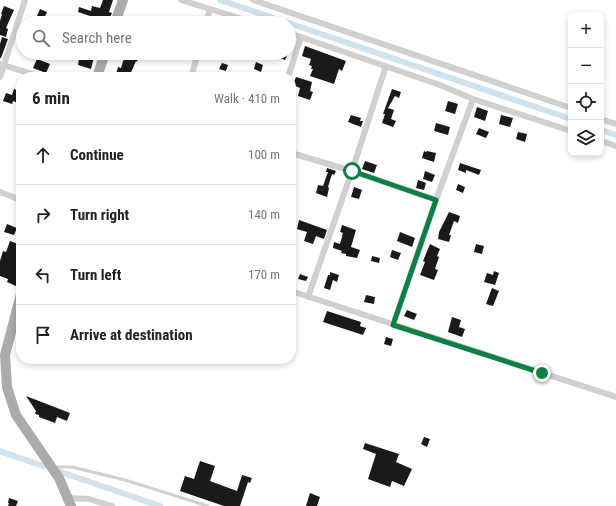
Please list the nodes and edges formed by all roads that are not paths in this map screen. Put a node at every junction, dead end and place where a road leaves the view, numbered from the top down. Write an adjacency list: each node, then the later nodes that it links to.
1 (25, 0): 6 (street)
2 (123, 0): 7 (main road)
3 (182, 0): 5 (street)
4 (253, 0): 25 (street)
5 (210, 9): 8 (street); 9 (street)
6 (19, 16)
7 (117, 16)
8 (208, 16)
9 (232, 16)
10 (16, 25): 17 (street)
11 (296, 35): 12 (street)
12 (302, 37): 13 (street); 18 (street)
13 (296, 54)
14 (103, 60): 20 (main road)
15 (196, 60): 21 (street)
16 (294, 60): 22 (street)
17 (2, 65): 19 (street); 23 (street)
18 (386, 66): 24 (street); 32 (street)
19 (25, 72)
20 (99, 72)
21 (192, 72)
22 (290, 72)
23 (0, 78)
24 (473, 99): 28 (street); 35 (street)
25 (568, 107)
26 (604, 120): 27 (street)
27 (616, 124)
28 (568, 130)
29 (604, 142): 30 (street)
30 (616, 146)
31 (296, 155): 32 (street)
32 (352, 171): 35 (street); 37 (street)
33 (0, 192): 34 (street)
34 (16, 198)
35 (436, 200): 39 (street)
36 (296, 292): 37 (street)
37 (308, 296): 39 (street)
38 (16, 313): 41 (main road)
39 (393, 325): 40 (street)
40 (616, 397)
41 (52, 467): 42 (main road); 44 (lane)
42 (70, 502): 43 (street)
43 (112, 506)
44 (208, 506)

